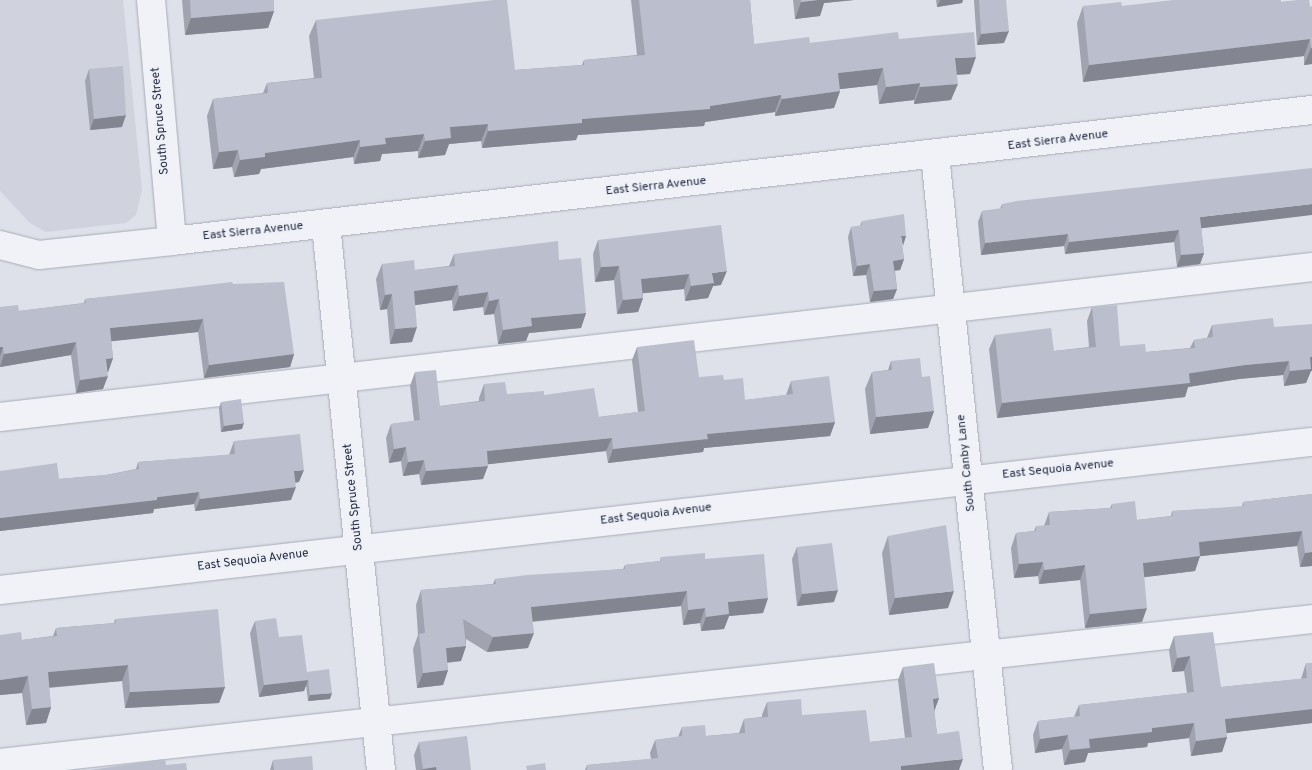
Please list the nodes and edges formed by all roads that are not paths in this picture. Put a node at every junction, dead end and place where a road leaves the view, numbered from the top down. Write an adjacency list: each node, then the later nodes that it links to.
1 (151, 0): 5 (street, South Spruce Street)
2 (1312, 110): 3 (street, East Sierra Avenue)
3 (935, 156): 4 (street, East Sierra Avenue); 8 (street, South Canby Lane)
4 (326, 225): 5 (street, East Sierra Avenue); 9 (street, South Spruce Street)
5 (172, 241): 6 (street, East Sierra Avenue)
6 (0, 245)
7 (1312, 267): 8 (street)
8 (951, 307): 9 (street); 12 (street, South Canby Lane)
9 (342, 376): 10 (street); 13 (street, South Spruce Street)
10 (0, 417)
11 (1312, 442): 12 (street, East Sequoia Avenue)
12 (968, 479): 13 (street, East Sequoia Avenue); 16 (street, South Canby Lane)
13 (360, 548): 14 (street, East Sequoia Avenue); 17 (street, South Spruce Street)
14 (0, 590)
15 (1312, 619): 16 (street)
16 (986, 653): 17 (street); 20 (street, South Canby Lane)
17 (376, 721): 18 (street); 19 (street, South Spruce Street)
18 (0, 763)
19 (381, 770)
20 (998, 770)

